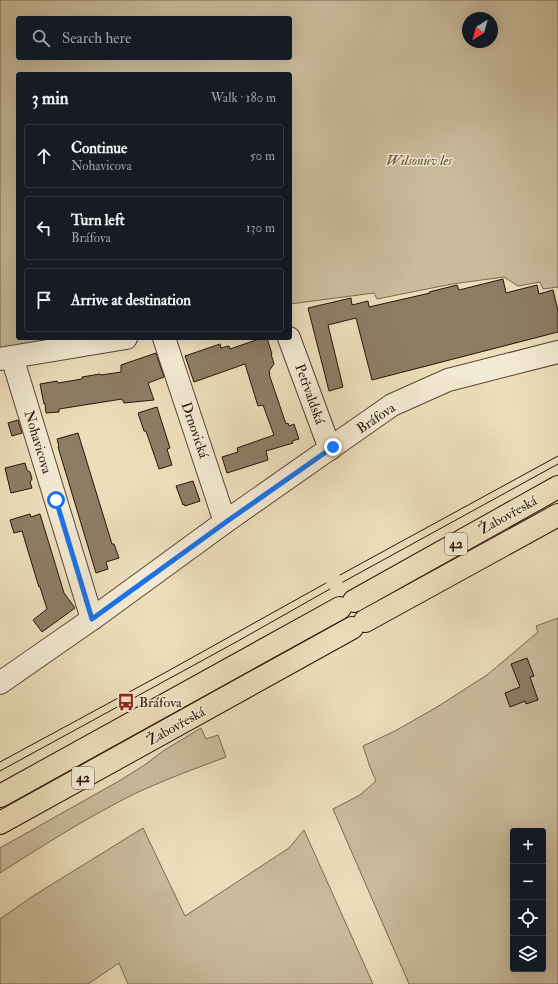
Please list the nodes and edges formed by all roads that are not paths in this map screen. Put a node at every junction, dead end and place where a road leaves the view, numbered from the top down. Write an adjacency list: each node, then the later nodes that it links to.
1 (114, 340): 5 (street)
2 (165, 340): 9 (street, Drnovická)
3 (291, 340): 6 (street, Petřvaldská)
4 (558, 352): 6 (street, Bráfova)
5 (6, 358): 10 (street, Nohavicova)
6 (330, 450): 9 (street, Bráfova)
7 (558, 487): 12 (highway, Žabovřeská / 42)
8 (558, 515): 13 (highway, Žabovřeská / 42)
9 (226, 522): 10 (street, Bráfova)
10 (92, 619): 11 (street, Bráfova)
11 (0, 683)
12 (0, 796)
13 (0, 824)

